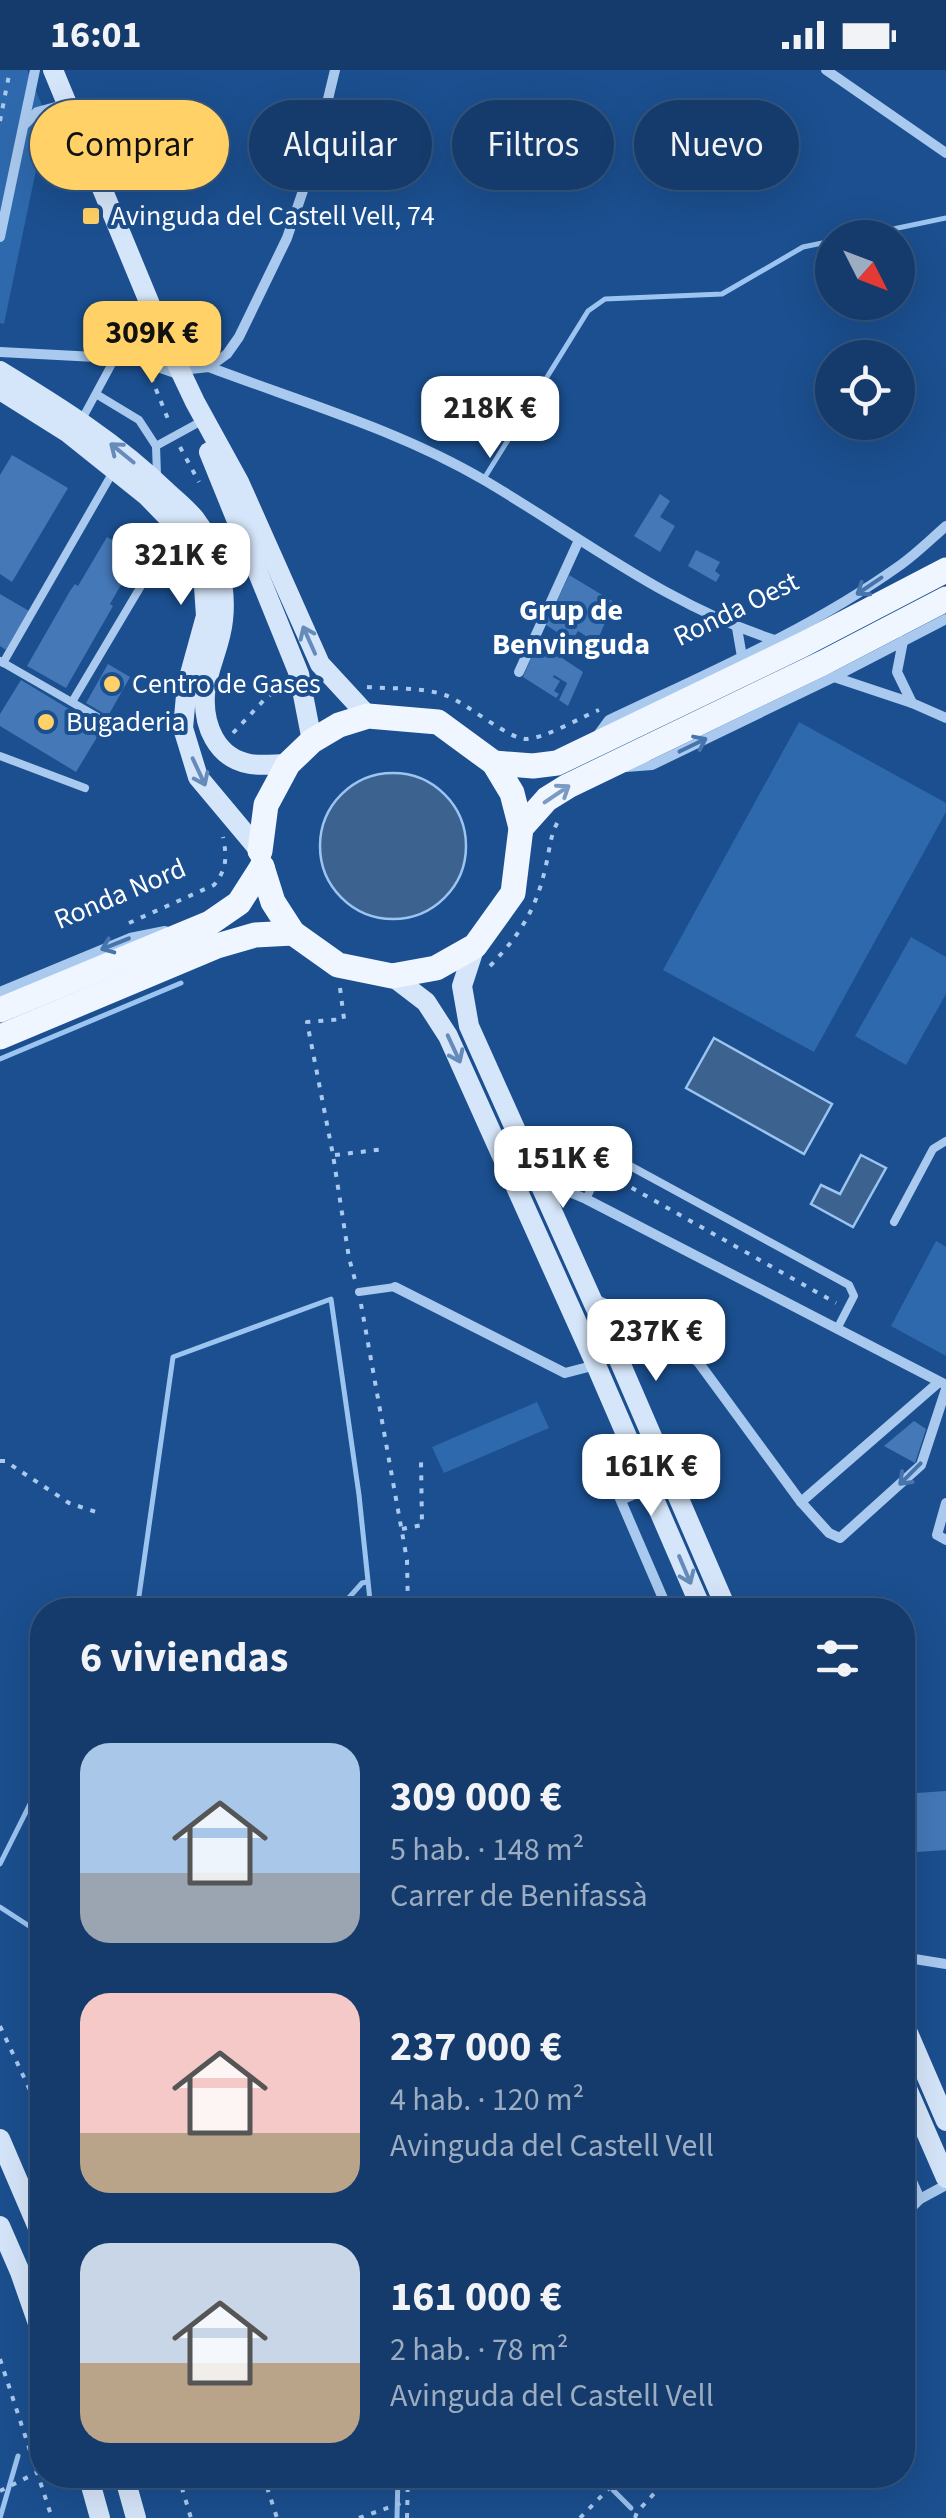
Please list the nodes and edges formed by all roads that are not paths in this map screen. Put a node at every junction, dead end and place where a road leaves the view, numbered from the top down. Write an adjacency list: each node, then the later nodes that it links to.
1 (35, 70): 7 (street)
2 (53, 70): 5 (main road)
3 (335, 70): 15 (street)
4 (826, 70): 8 (street)
5 (65, 100)
6 (30, 118): 7 (street)
7 (24, 124): 10 (street)
8 (946, 153)
9 (103, 190): 11 (main road)
10 (0, 237)
11 (159, 326): 14 (street); 17 (main road)
12 (0, 352): 13 (street)
13 (115, 358): 14 (street); 19 (lane)
14 (134, 359): 17 (street)
15 (209, 366): 17 (street); 27 (street)
16 (0, 371): 21 (main road)
17 (182, 373): 20 (main road)
18 (0, 390): 23 (main road)
19 (96, 394): 21 (lane); 22 (lane)
20 (197, 412): 22 (lane); 40 (main road, one-way to 20); 43 (main road)
21 (81, 421): 24 (main road, one-way to 21)
22 (156, 446): 24 (lane)
23 (115, 469): 26 (main road); 35 (lane)
24 (157, 482): 47 (main road)
25 (946, 526): 32 (street, Ronda Oest, one-way to 32)
26 (181, 531): 38 (lane); 50 (main road, one-way to 50)
27 (578, 540): 31 (street); 36 (street)
28 (946, 570): 45 (main road, Ronda Oest)
29 (946, 599): 45 (main road, Ronda Oest)
30 (946, 619): 33 (street, Ronda Oest)
31 (737, 628): 32 (street); 34 (street)
32 (778, 640): 34 (street, Ronda Oest)
33 (902, 641): 37 (street, Ronda Oest); 39 (street)
34 (742, 657): 45 (street, Ronda Oest)
35 (2, 662): 38 (lane)
36 (519, 672)
37 (834, 677): 39 (street); 45 (street, Ronda Oest, one-way to 37)
38 (72, 702): 42 (lane)
39 (912, 704): 41 (street)
40 (368, 716): 43 (main road); 46 (main road)
41 (946, 718)
42 (108, 723)
43 (312, 741): 47 (main road)
44 (0, 756): 48 (lane)
45 (594, 759): 46 (main road, Ronda Oest); 49 (main road, Ronda Oest, one-way to 45)
46 (494, 763): 49 (main road)
47 (288, 764): 50 (main road)
48 (84, 788)
49 (521, 828): 53 (main road)
50 (261, 859): 51 (main road); 52 (main road)
51 (210, 923): 55 (street, Ronda Nord, one-way to 55); 56 (main road)
52 (294, 933): 54 (main road); 57 (main road)
53 (475, 946): 54 (main road); 59 (main road)
54 (392, 976): 66 (main road, one-way to 66)
55 (0, 992)
56 (0, 1010)
57 (0, 1037)
58 (946, 1140): 61 (lane)
59 (538, 1178): 60 (street); 64 (main road)
60 (586, 1199): 65 (street); 65 (lane)
61 (894, 1222)
62 (395, 1287): 63 (lane); 66 (street)
63 (359, 1292)
64 (590, 1296): 71 (street); 76 (main road)
65 (838, 1326): 67 (street)
66 (596, 1365): 69 (main road)
67 (944, 1385): 71 (street); 71 (street, one-way to 71)
68 (596, 1443): 70 (street)
69 (649, 1488): 70 (street); 75 (main road, one-way to 75)
70 (621, 1500): 74 (street)
71 (801, 1502)
72 (946, 1502): 73 (street)
73 (941, 1537)
74 (663, 1598)
75 (697, 1598)
76 (721, 1598)
77 (915, 1959): 78 (street)
78 (946, 1964)
79 (915, 2049): 81 (main road)
80 (915, 2108): 83 (main road)
81 (946, 2121)
82 (0, 2139): 87 (main road)
83 (946, 2182): 85 (street)
84 (915, 2189): 85 (street)
85 (920, 2200): 86 (street)
86 (915, 2205)
87 (30, 2209)
88 (0, 2226): 89 (main road)
89 (30, 2301)
90 (92, 2488): 92 (main road)
91 (128, 2488): 93 (main road)
92 (100, 2518)
93 (136, 2518)

